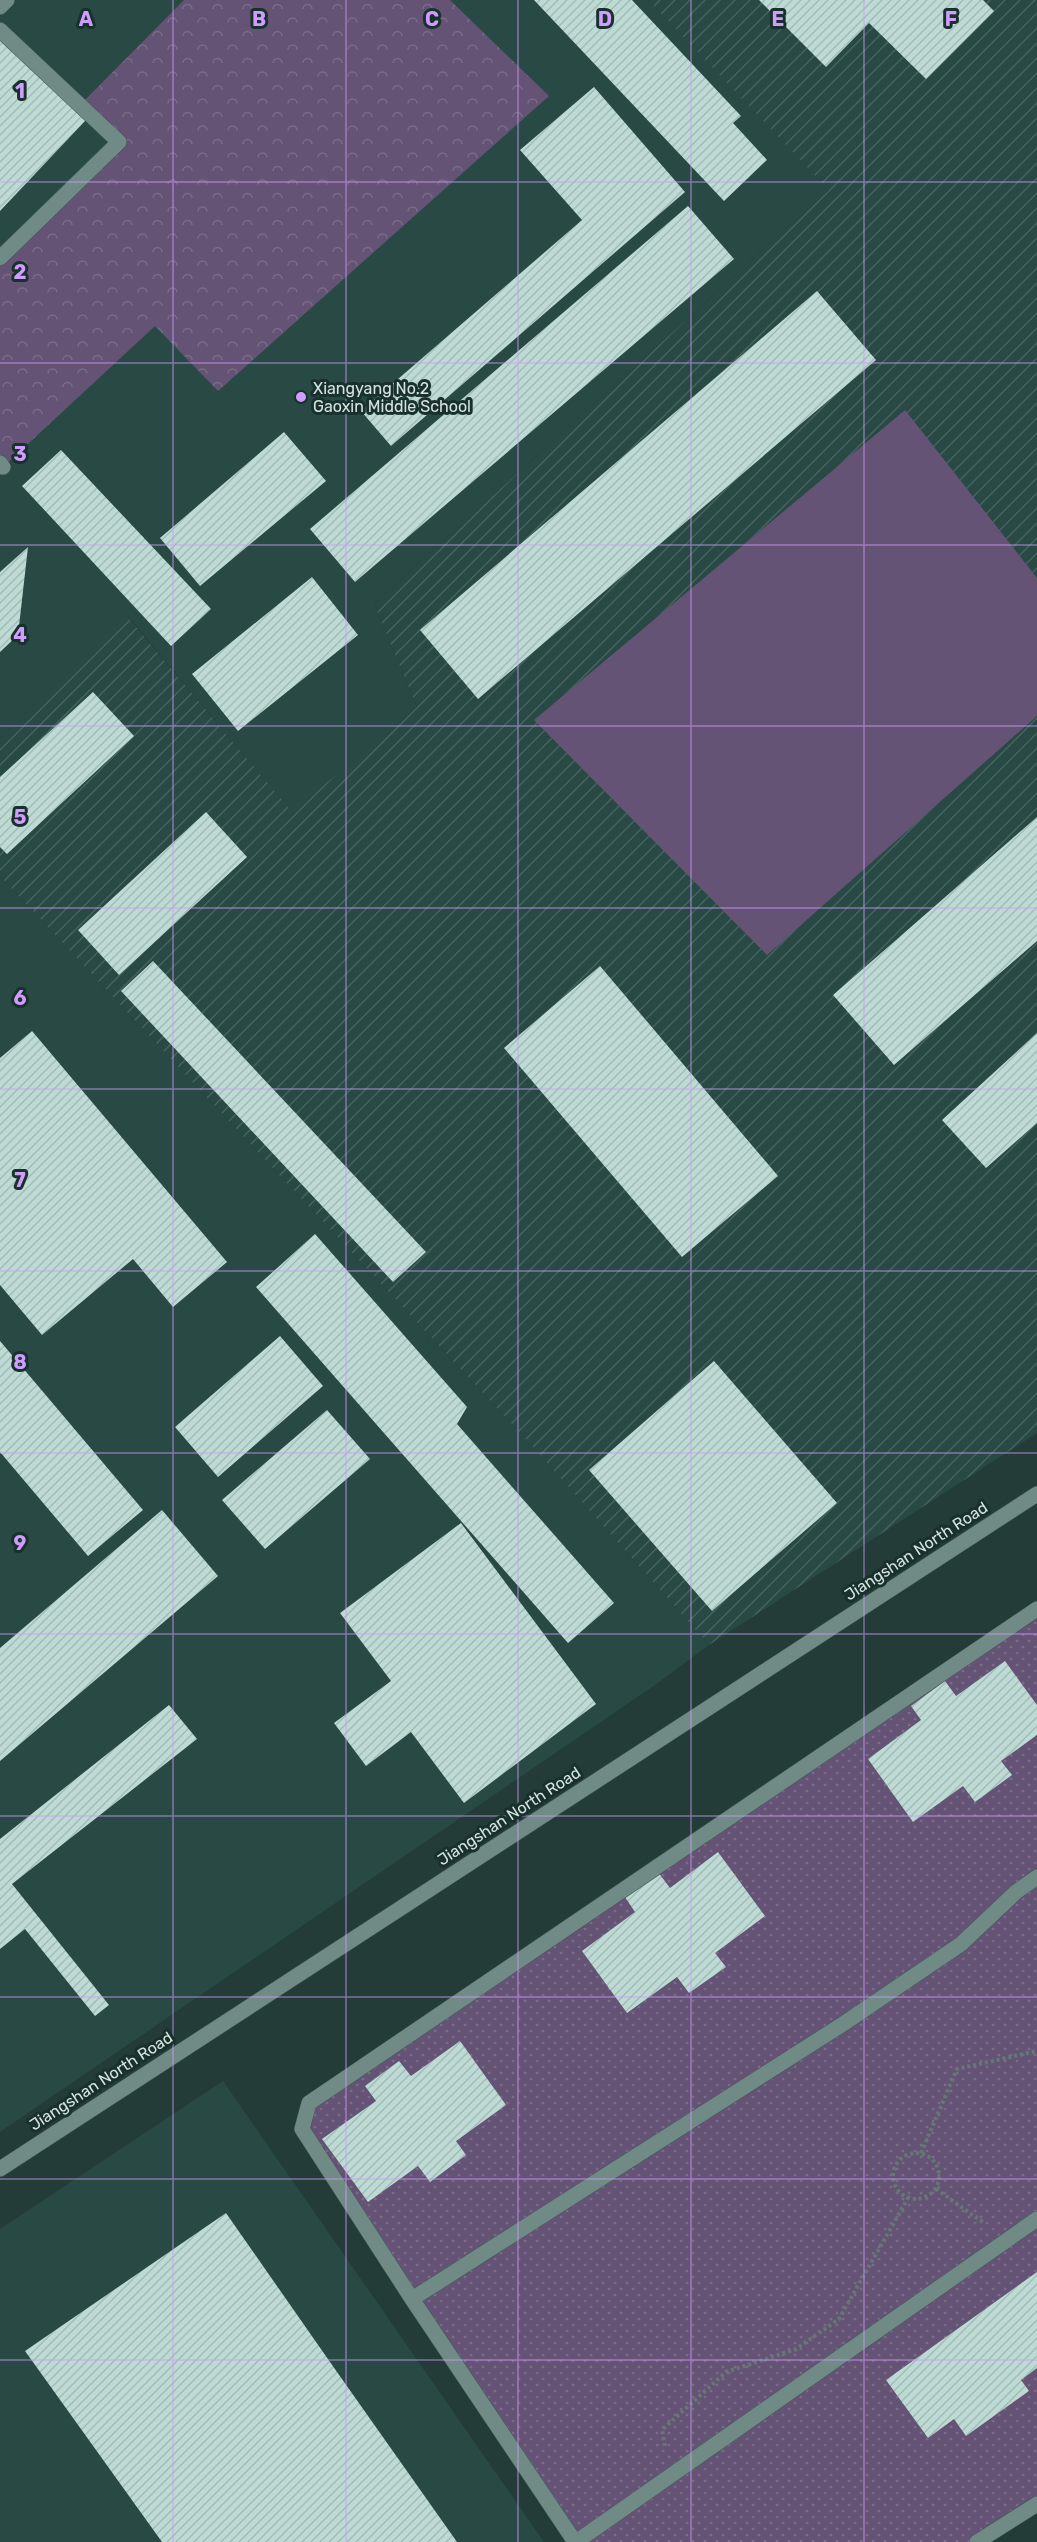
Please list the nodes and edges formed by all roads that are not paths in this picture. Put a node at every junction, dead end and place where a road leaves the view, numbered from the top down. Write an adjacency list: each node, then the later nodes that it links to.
1 (6, 0): 2 (street)
2 (0, 7)
3 (0, 30): 4 (street)
4 (0, 258)
5 (1037, 1494): 8 (street, Jiangshan North Road)
6 (1037, 1609): 10 (street)
7 (1037, 1877): 10 (street)
8 (0, 2169)
9 (1037, 2218): 12 (street)
10 (412, 2299): 12 (street)
11 (1037, 2504): 13 (street)
12 (575, 2542)
13 (977, 2542)

